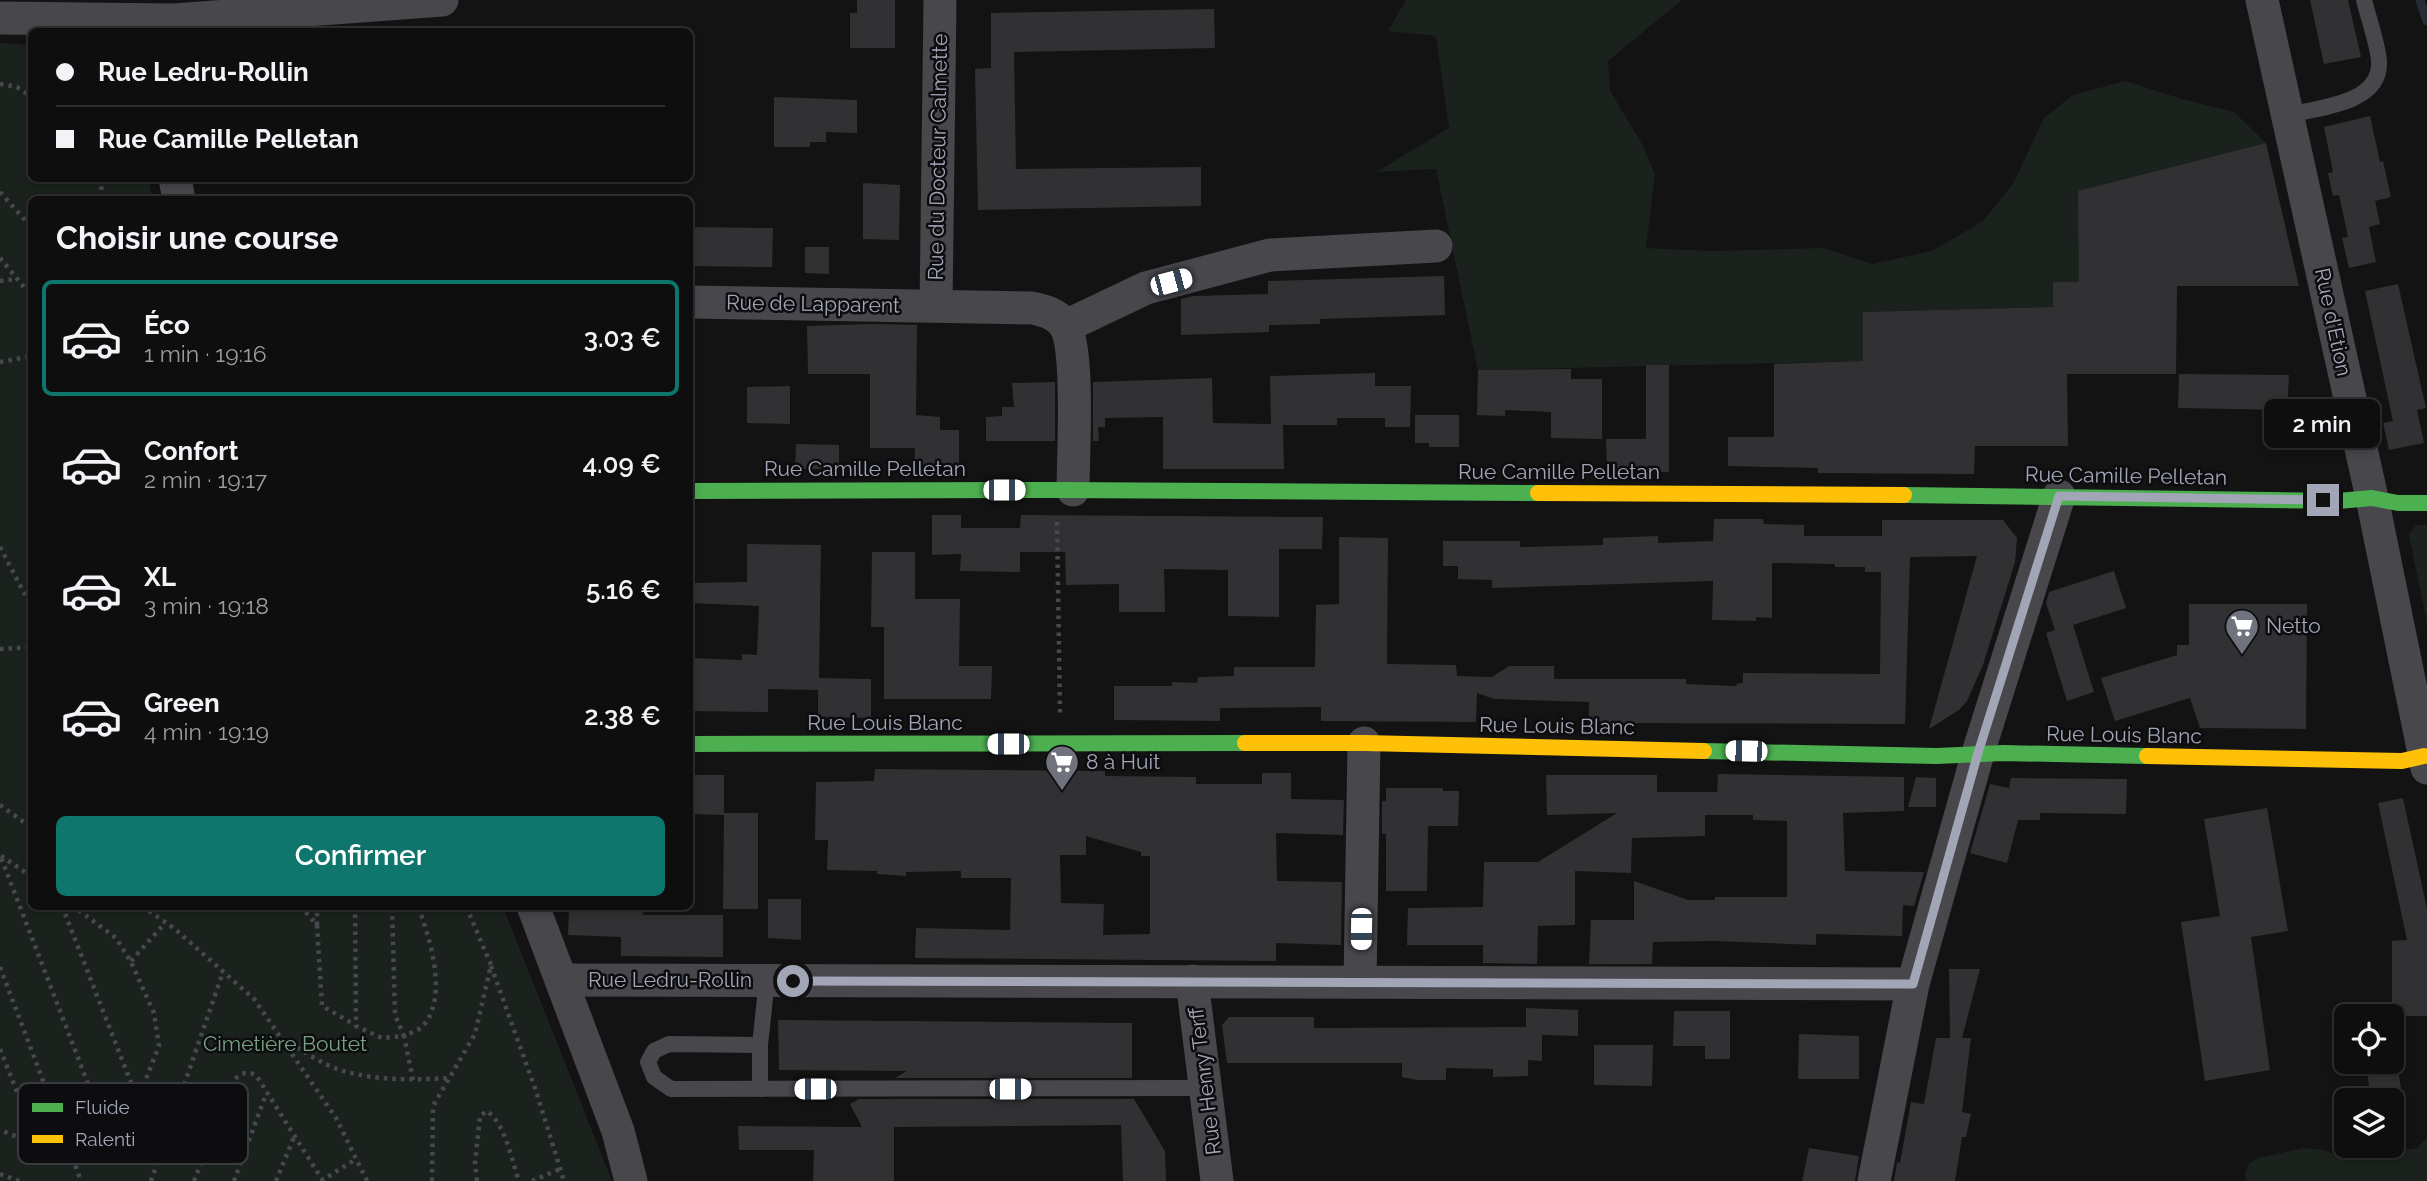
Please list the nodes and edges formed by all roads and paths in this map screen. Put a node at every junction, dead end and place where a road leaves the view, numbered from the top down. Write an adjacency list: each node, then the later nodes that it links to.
1 (442, 0): 6 (street)
2 (940, 0): 18 (street, Rue du Docteur Calmette)
3 (2262, 0): 9 (street, Rue d'Etion)
4 (2364, 0): 9 (lane)
5 (0, 18): 6 (street)
6 (143, 18)
7 (0, 85): 8 (path)
8 (28, 94)
9 (2288, 115): 25 (street, Rue d'Etion)
10 (0, 192): 11 (path)
11 (28, 224)
12 (1436, 246): 19 (street)
13 (0, 258): 14 (path)
14 (17, 279): 15 (path); 16 (path)
15 (0, 281)
16 (28, 288)
17 (693, 302): 18 (street, Rue de Lapparent)
18 (936, 306): 19 (street, Rue du Docteur Calmette)
19 (1066, 326): 22 (street)
20 (28, 357): 21 (path)
21 (0, 362)
22 (1065, 490): 23 (street, Rue Camille Pelletan); 24 (street, Rue Camille Pelletan); 33 (path)
23 (693, 491)
24 (2059, 496): 25 (street, Rue Camille Pelletan); 34 (street)
25 (2372, 498): 26 (street, Rue Camille Pelletan); 35 (street, Rue d'Etion)
26 (2427, 503)
27 (0, 547): 28 (path)
28 (28, 600)
29 (28, 647): 30 (path)
30 (0, 649)
31 (1364, 743): 33 (street, Rue Louis Blanc); 34 (street, Rue Louis Blanc); 58 (street)
32 (693, 744): 33 (street, Rue Louis Blanc)
33 (1061, 744)
34 (1978, 753): 35 (street, Rue Louis Blanc); 59 (street)
35 (2425, 762)
36 (0, 805): 37 (path)
37 (28, 825)
38 (28, 874): 68 (path)
39 (64, 910): 69 (path)
40 (78, 910): 51 (path)
41 (147, 910): 49 (path)
42 (304, 910): 50 (path)
43 (317, 910): 50 (path)
44 (355, 910): 60 (path)
45 (392, 910): 61 (path)
46 (419, 910): 61 (path)
47 (468, 910): 52 (path)
48 (535, 910): 55 (street)
49 (165, 923): 51 (path); 54 (path)
50 (317, 925): 60 (path)
51 (131, 962): 70 (path)
52 (491, 965): 65 (path); 86 (path)
53 (0, 967): 67 (path)
54 (223, 972): 62 (path); 71 (path)
55 (561, 980): 56 (street, Rue Ledru-Rollin); 101 (street)
56 (767, 981): 57 (street, Rue Ledru-Rollin); 63 (lane)
57 (1192, 981): 58 (street, Rue Ledru-Rollin); 73 (street, Rue Henry Terff)
58 (1360, 982): 59 (street, Rue Ledru-Rollin)
59 (1913, 984): 103 (street)
60 (356, 1026): 61 (path)
61 (404, 1037): 66 (path)
62 (282, 1039): 66 (path); 81 (path)
63 (760, 1045): 74 (lane); 74 (lane)
64 (0, 1049): 76 (path)
65 (449, 1078): 66 (path); 96 (path)
66 (413, 1080)
67 (44, 1083)
68 (88, 1083)
69 (132, 1083)
70 (144, 1083)
71 (185, 1083)
72 (233, 1083): 75 (path)
73 (1205, 1088): 74 (lane); 102 (street, Rue Henry Terff)
74 (760, 1089)
75 (267, 1093): 78 (path); 80 (path)
76 (18, 1094)
77 (0, 1130): 79 (path)
78 (294, 1136): 93 (path); 94 (path)
79 (18, 1137)
80 (248, 1142)
81 (356, 1159): 94 (path); 95 (path)
82 (75, 1164): 89 (path)
83 (157, 1164): 90 (path)
84 (201, 1164): 91 (path)
85 (240, 1164): 92 (path)
86 (560, 1170): 99 (path); 100 (path)
87 (4, 1177): 88 (path)
88 (19, 1181)
89 (81, 1181)
90 (151, 1181)
91 (194, 1181)
92 (233, 1181)
93 (276, 1181)
94 (322, 1181)
95 (367, 1181)
96 (432, 1181)
97 (477, 1181): 98 (path)
98 (519, 1181)
99 (532, 1181)
100 (564, 1181)
101 (631, 1181)
102 (1217, 1181)
103 (1874, 1181)

